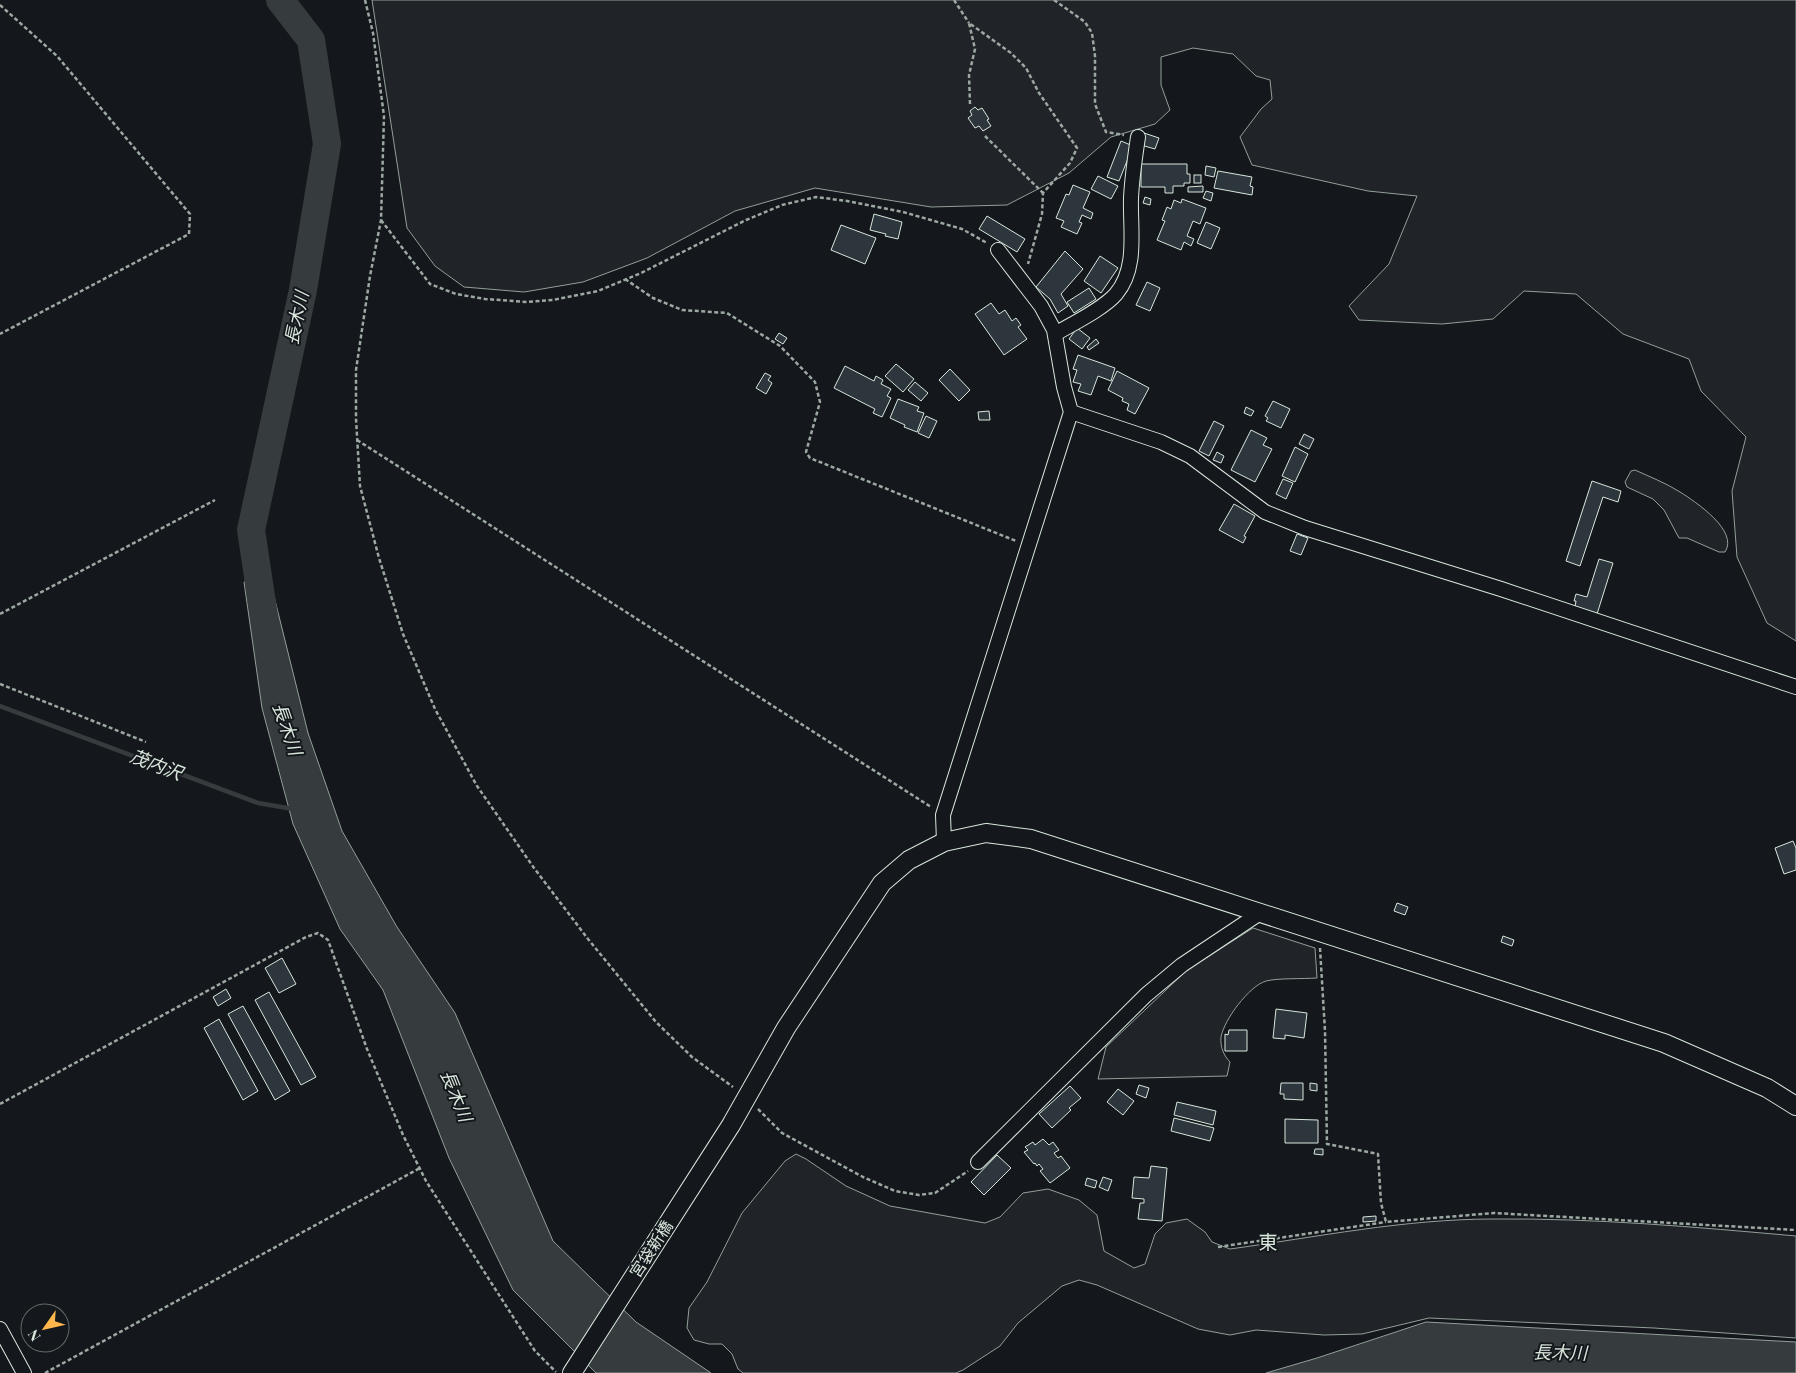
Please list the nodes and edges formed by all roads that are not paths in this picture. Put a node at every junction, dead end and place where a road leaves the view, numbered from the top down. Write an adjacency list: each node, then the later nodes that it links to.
1 (1138, 137): 3 (street)
2 (998, 250): 3 (street)
3 (1055, 334): 4 (street)
4 (1072, 412): 5 (street); 6 (street)
5 (1796, 687)
6 (944, 842): 7 (street, 宮袋新橋); 12 (street, 宮袋新橋)
7 (1260, 913): 8 (street, 宮袋新橋); 9 (street)
8 (1796, 1106)
9 (978, 1162)
10 (0, 1329): 11 (street)
11 (24, 1373)
12 (572, 1373)

